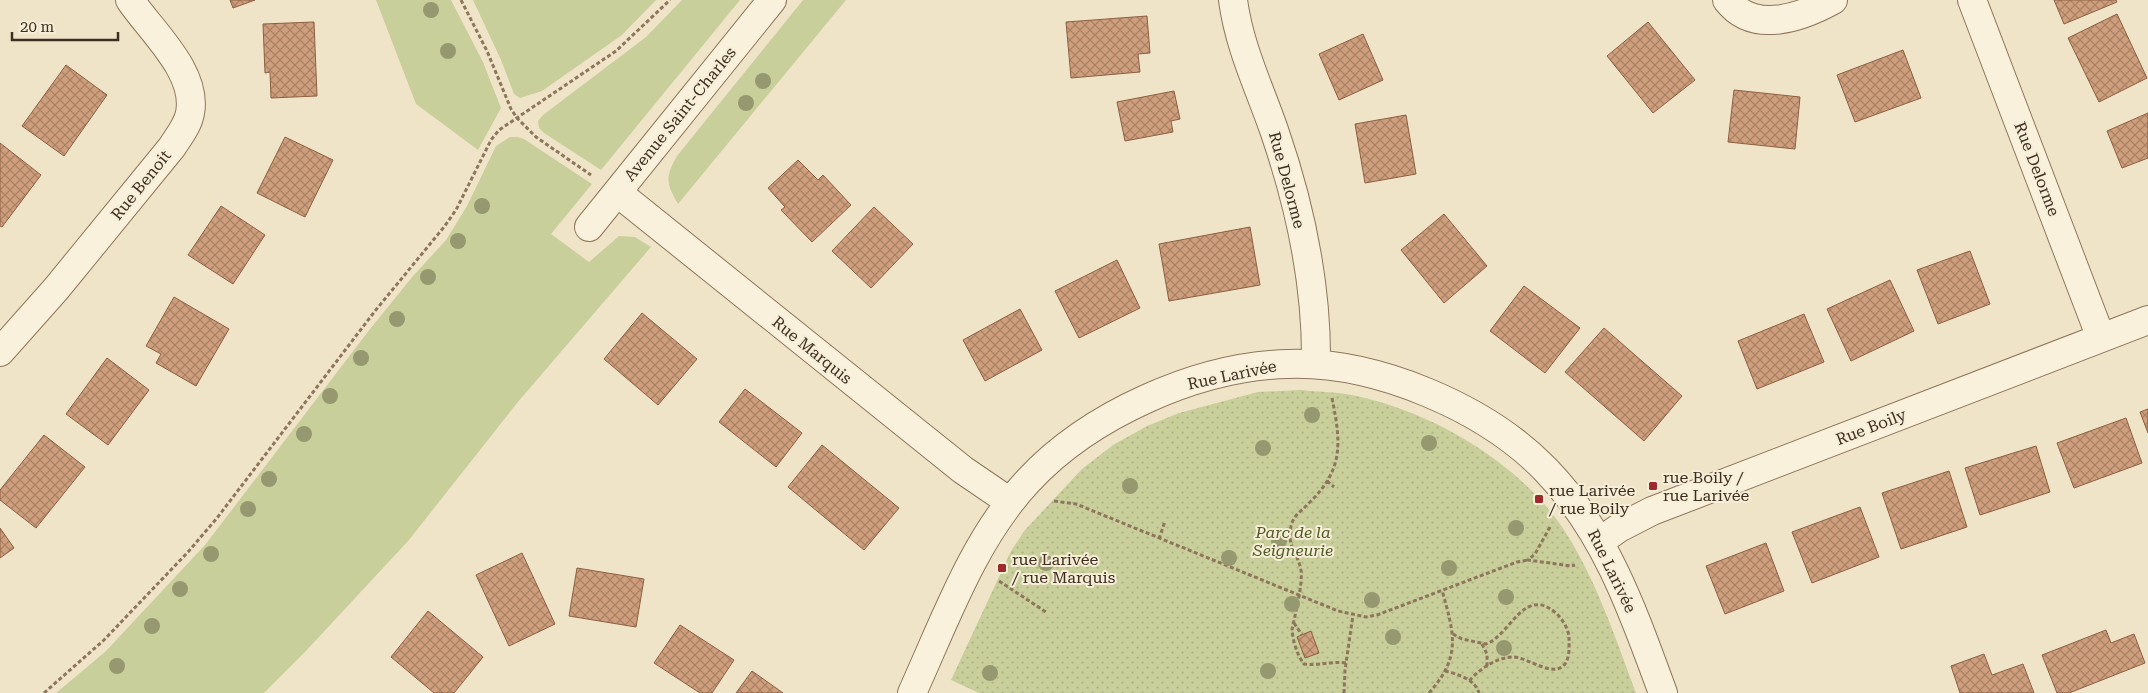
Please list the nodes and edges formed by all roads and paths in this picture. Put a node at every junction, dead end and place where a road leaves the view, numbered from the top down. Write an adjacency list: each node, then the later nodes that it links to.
1 (130, 0): 14 (street, Rue Benoit)
2 (462, 0): 9 (path)
3 (670, 0): 9 (path)
4 (772, 0): 10 (street, Avenue Saint-Charles)
5 (1232, 0): 15 (street, Rue Delorme)
6 (1728, 0): 7 (street)
7 (1833, 0)
8 (1972, 0): 13 (street, Rue Delorme)
9 (517, 118): 10 (path); 40 (path)
10 (607, 186): 11 (street, Avenue Saint-Charles); 20 (street, Rue Marquis)
11 (589, 227)
12 (2148, 320): 13 (street, Rue Boily)
13 (2102, 338): 24 (street, Rue Boily)
14 (0, 352)
15 (1316, 364): 20 (street, Rue Larivée); 24 (street, Rue Larivée)
16 (1331, 393): 17 (path)
17 (1327, 481): 18 (path); 29 (path)
18 (1334, 487)
19 (1051, 501): 23 (path)
20 (1010, 502): 41 (street, Rue Larivée)
21 (1166, 521): 23 (path)
22 (1551, 525): 25 (path)
23 (1159, 540): 29 (path)
24 (1599, 542): 45 (street, Rue Larivée)
25 (1528, 560): 26 (path); 28 (path)
26 (1582, 563)
27 (996, 579): 30 (path)
28 (1442, 590): 31 (path); 33 (path)
29 (1298, 596): 31 (path); 32 (path)
30 (1046, 612)
31 (1353, 615): 36 (path)
32 (1294, 623): 34 (path); 36 (path)
33 (1453, 634): 35 (path); 38 (path)
34 (1302, 635)
35 (1482, 643): 37 (path); 37 (path)
36 (1346, 663): 42 (path)
37 (1487, 666): 39 (path)
38 (1445, 671): 39 (path); 43 (path)
39 (1469, 681): 44 (path)
40 (44, 693)
41 (912, 693)
42 (1344, 693)
43 (1428, 693)
44 (1479, 693)
45 (1663, 693)

